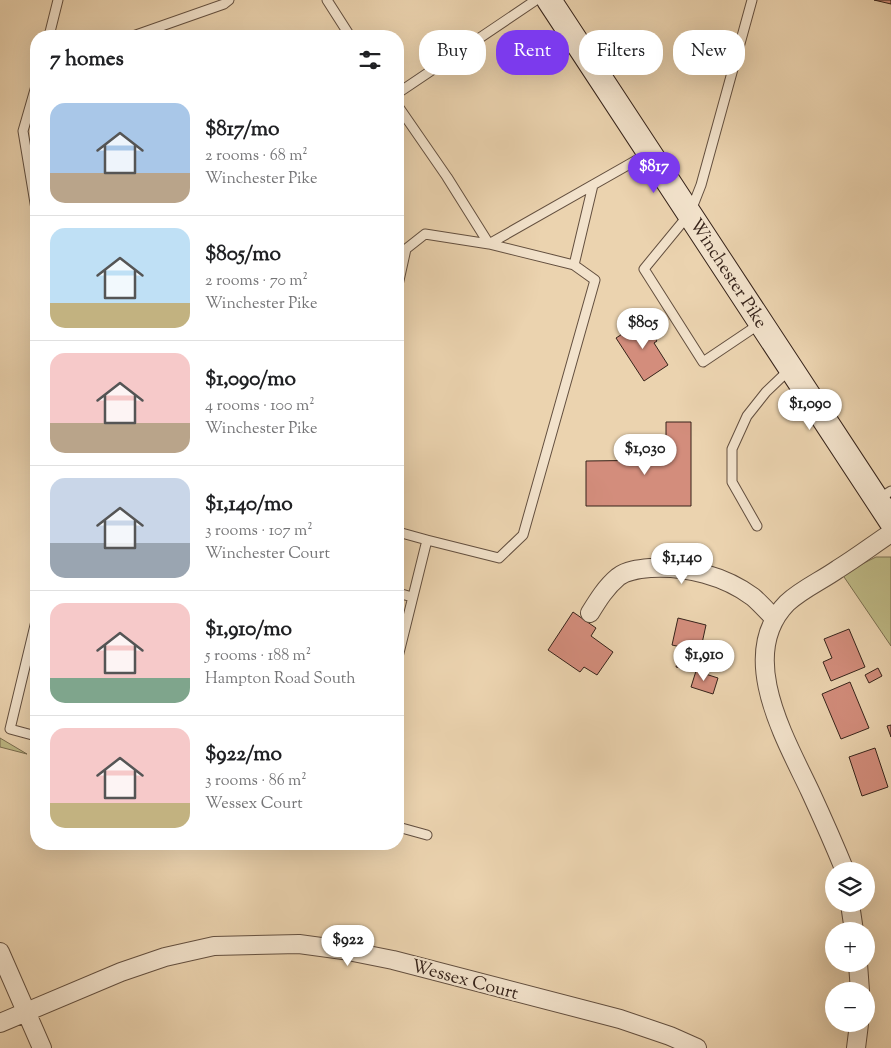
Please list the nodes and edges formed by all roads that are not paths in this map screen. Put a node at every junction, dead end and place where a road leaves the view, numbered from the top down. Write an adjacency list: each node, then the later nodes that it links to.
1 (58, 0): 7 (lane)
2 (228, 0): 8 (lane)
3 (327, 0): 9 (lane)
4 (536, 0): 10 (lane)
5 (549, 0): 13 (main road, Winchester Pike)
6 (752, 0): 16 (lane)
7 (50, 30)
8 (150, 30)
9 (346, 30)
10 (404, 89)
11 (30, 107): 14 (lane)
12 (404, 115): 17 (lane)
13 (650, 153): 15 (lane); 16 (main road, Winchester Pike)
14 (30, 173)
15 (593, 185): 17 (lane); 19 (lane)
16 (690, 213): 20 (main road, Winchester Pike); 20 (lane)
17 (489, 244): 18 (lane); 19 (lane)
18 (404, 258)
19 (574, 266): 27 (lane)
20 (762, 322): 21 (main road, Winchester Pike)
21 (791, 368): 22 (main road, Winchester Pike); 24 (lane)
22 (884, 495): 23 (main road, Winchester Pike)
23 (891, 521)
24 (757, 526)
25 (891, 533): 31 (street)
26 (404, 534): 27 (lane)
27 (427, 540): 29 (lane)
28 (404, 595): 29 (lane)
29 (412, 597): 32 (lane)
30 (590, 613): 31 (street)
31 (775, 619): 37 (street)
32 (404, 631)
33 (30, 646): 34 (lane)
34 (30, 734)
35 (404, 829): 36 (lane)
36 (427, 834)
37 (841, 862)
38 (0, 952): 39 (street)
39 (27, 1012): 40 (street, Wessex Court); 42 (street); 43 (street, Wessex Court)
40 (0, 1023)
41 (858, 1032): 44 (street)
42 (42, 1048)
43 (697, 1048)
44 (856, 1048)

